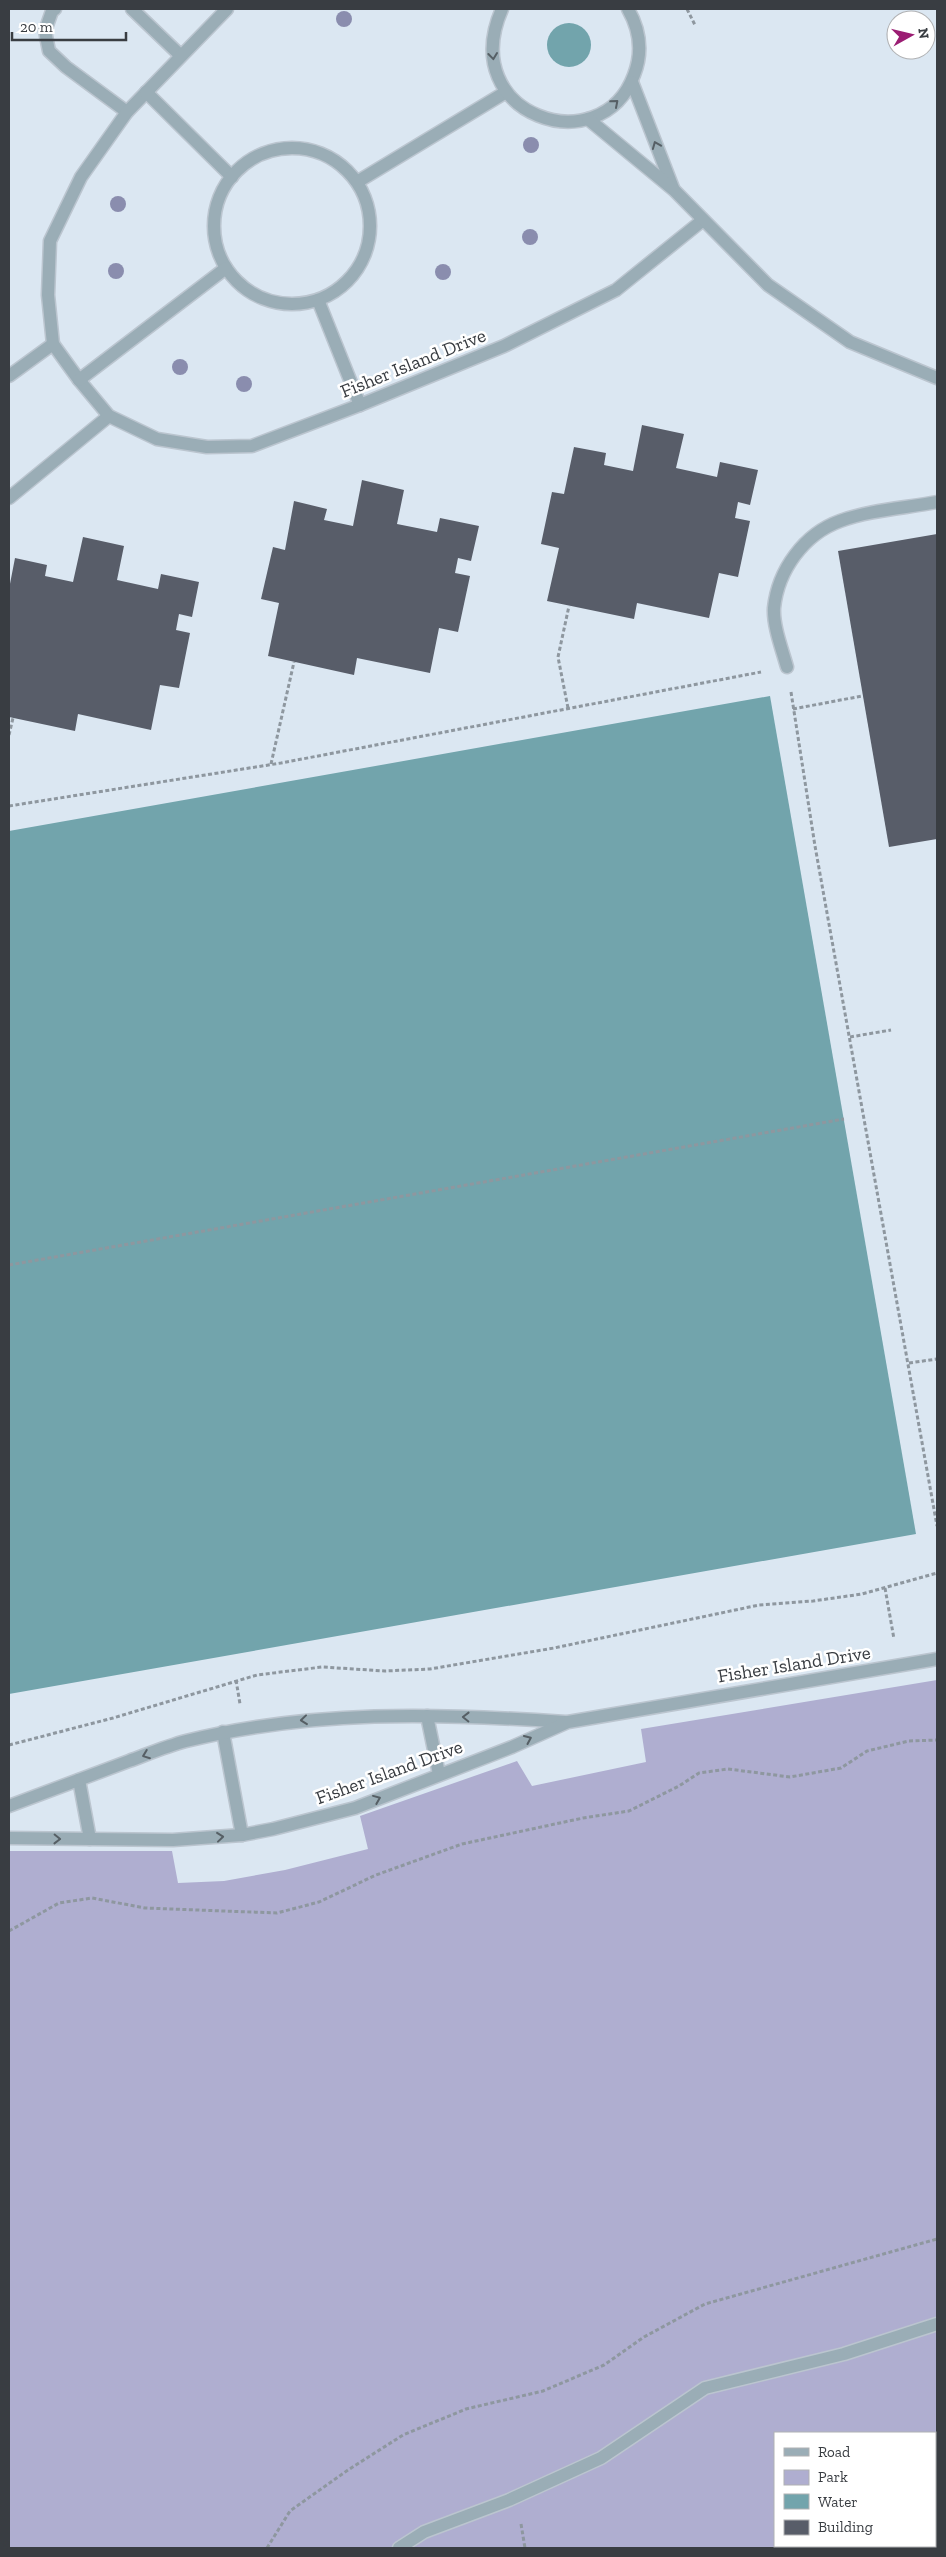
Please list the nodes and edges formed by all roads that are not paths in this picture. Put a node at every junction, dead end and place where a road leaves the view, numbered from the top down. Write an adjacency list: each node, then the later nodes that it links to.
1 (55, 9): 10 (street)
2 (132, 9): 6 (street)
3 (227, 9): 6 (street)
4 (502, 9): 9 (street, one-way to 9)
5 (628, 9): 7 (street)
6 (180, 55): 8 (street)
7 (632, 82): 11 (street, one-way to 7); 14 (street, one-way to 7)
8 (146, 92): 10 (street); 12 (street)
9 (506, 92): 11 (street); 13 (street)
10 (127, 112): 18 (street)
11 (588, 119): 14 (street)
12 (232, 177): 13 (street); 16 (street)
13 (357, 182): 17 (street)
14 (674, 190): 15 (street)
15 (703, 220): 20 (street); 22 (street, Fisher Island Drive)
16 (226, 268): 17 (street); 21 (street)
17 (318, 300): 22 (street)
18 (53, 344): 19 (street); 21 (street, Fisher Island Drive)
19 (9, 376)
20 (937, 378)
21 (79, 380): 23 (street, Fisher Island Drive)
22 (360, 406): 23 (street, Fisher Island Drive)
23 (109, 416): 24 (street)
24 (9, 498)
25 (937, 502): 26 (street)
26 (787, 667)
27 (937, 1659): 29 (street, Fisher Island Drive)
28 (427, 1716): 29 (street, Fisher Island Drive, one-way to 28); 30 (street, Fisher Island Drive, one-way to 30); 31 (street)
29 (568, 1722): 31 (street, Fisher Island Drive, one-way to 29)
30 (223, 1732): 32 (street, Fisher Island Drive, one-way to 32); 34 (street)
31 (439, 1774): 34 (street, Fisher Island Drive, one-way to 31)
32 (79, 1780): 33 (street, Fisher Island Drive); 36 (street)
33 (9, 1806)
34 (242, 1835): 36 (street, Fisher Island Drive, one-way to 34)
35 (9, 1838): 36 (street, Fisher Island Drive, one-way to 36)
36 (90, 1839)
37 (937, 2324): 38 (street)
38 (399, 2548)

